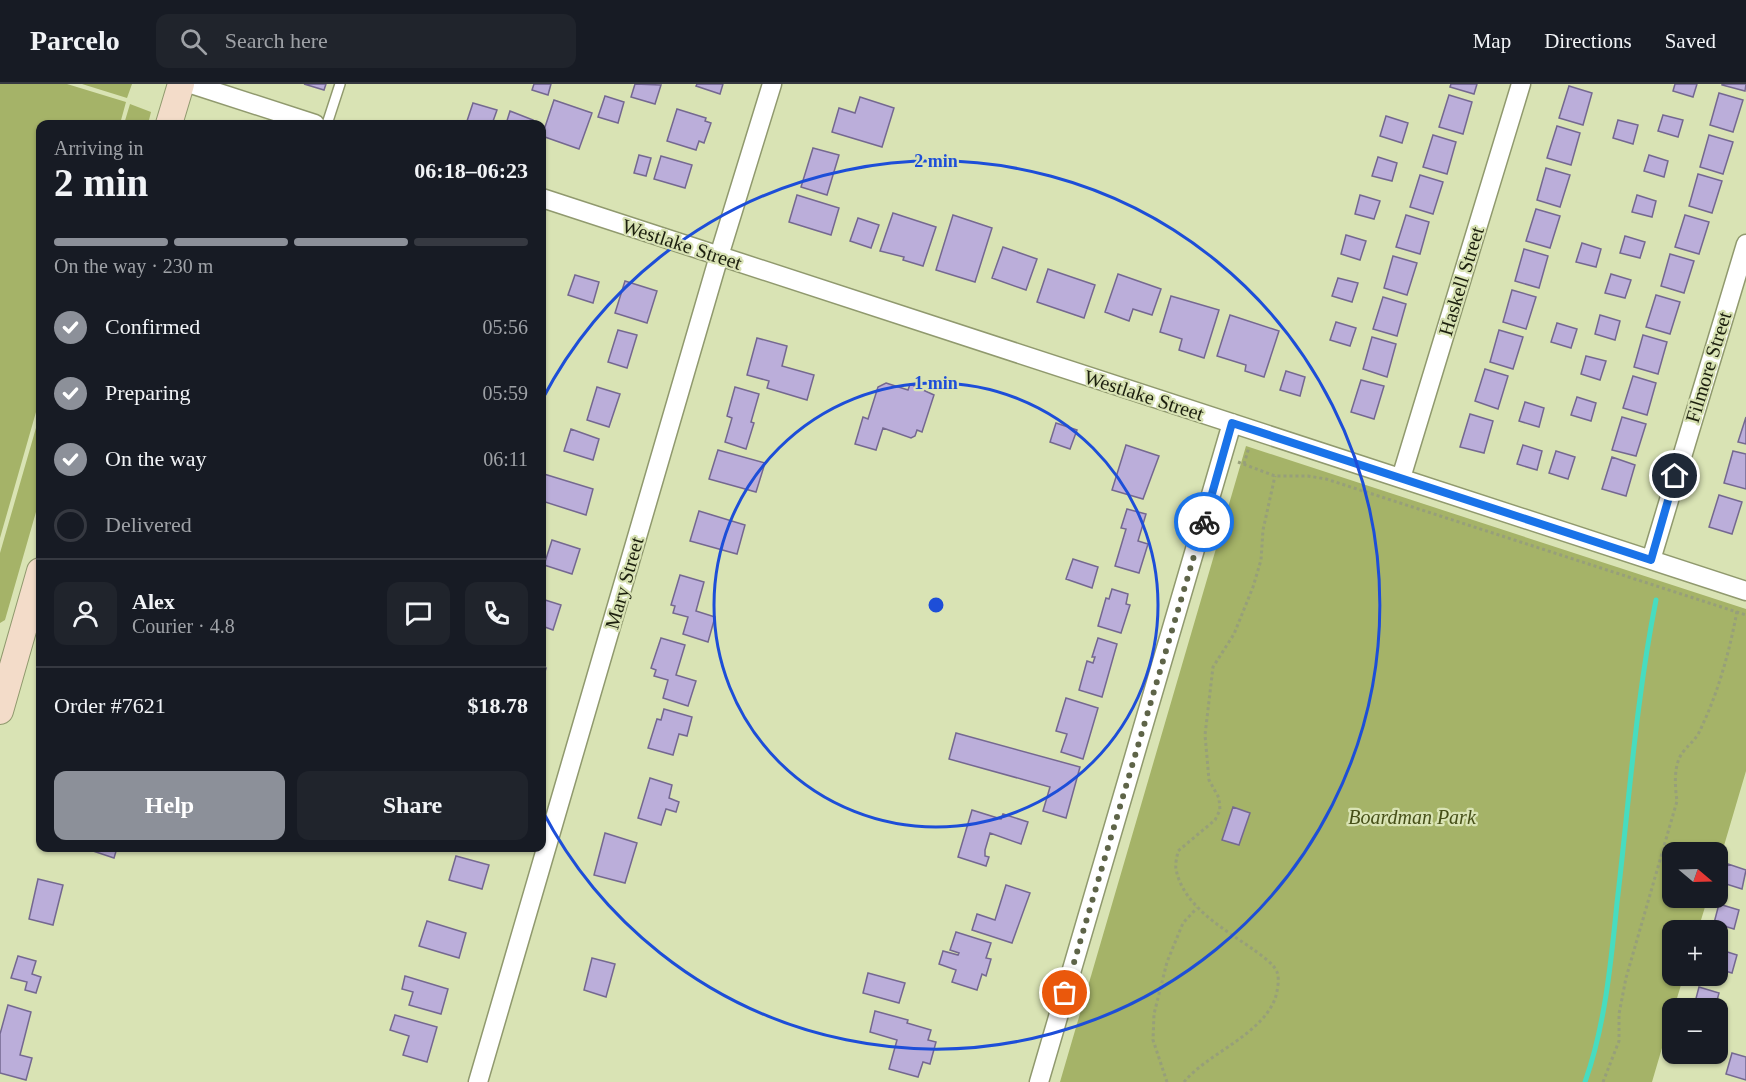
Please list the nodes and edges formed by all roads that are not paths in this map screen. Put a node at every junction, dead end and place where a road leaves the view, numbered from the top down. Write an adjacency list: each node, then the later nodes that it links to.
1 (181, 84): 6 (street)
2 (191, 84): 7 (street)
3 (340, 84): 8 (lane)
4 (772, 84): 11 (street, Mary Street)
5 (1521, 84): 13 (street, Haskell Street)
6 (170, 120)
7 (303, 120)
8 (328, 120)
9 (546, 199): 11 (street, Westlake Street)
10 (1746, 244): 14 (street, Filmore Street)
11 (719, 256): 12 (street, Westlake Street); 18 (street, Mary Street)
12 (1232, 423): 13 (street, Westlake Street); 21 (street)
13 (1401, 478): 14 (street, Westlake Street)
14 (1651, 560): 16 (street, Westlake Street)
15 (36, 583): 17 (street)
16 (1746, 591)
17 (0, 711)
18 (546, 849)
19 (545, 852): 20 (street, Mary Street)
20 (478, 1082)
21 (1039, 1082)

